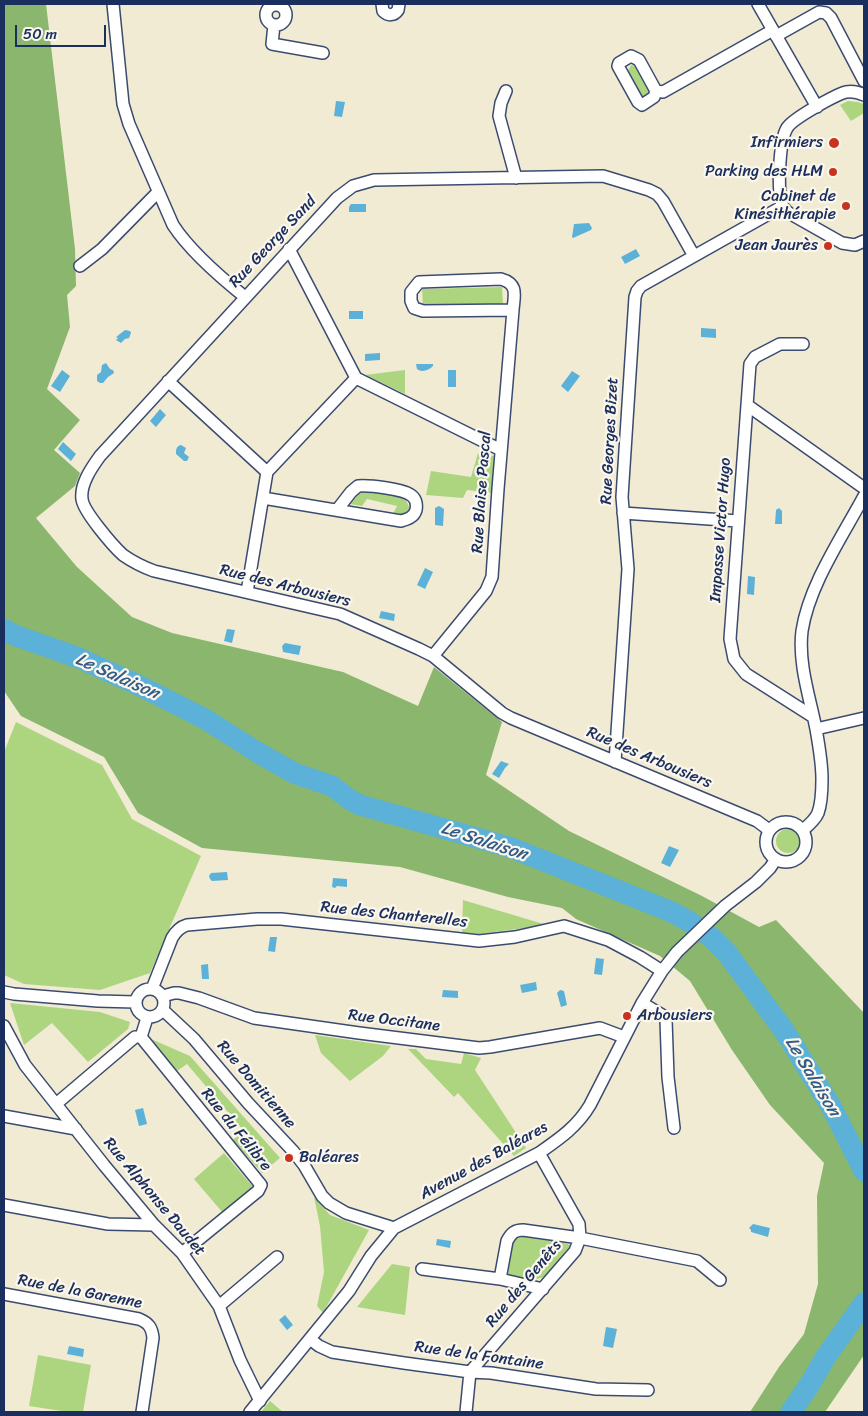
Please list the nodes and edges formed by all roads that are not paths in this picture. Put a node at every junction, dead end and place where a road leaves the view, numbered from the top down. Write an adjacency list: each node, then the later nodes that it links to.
1 (113, 4): 15 (street)
2 (382, 4): 3 (street)
3 (401, 4)
4 (758, 4): 7 (street)
5 (270, 5): 6 (street); 6 (street)
6 (274, 25): 8 (street)
7 (774, 33): 9 (street); 11 (street); 13 (street)
8 (323, 53)
9 (864, 81)
10 (506, 91): 14 (street)
11 (656, 91)
12 (864, 95): 13 (street)
13 (817, 107): 16 (street)
14 (516, 178): 18 (street, Rue George Sand); 19 (street, Rue George Sand)
15 (158, 192): 20 (street); 21 (street)
16 (783, 206): 17 (street); 19 (street, Rue Georges Bizet)
17 (864, 241)
18 (289, 249): 21 (street, Rue George Sand); 24 (street)
19 (694, 256): 34 (street, Rue Georges Bizet)
20 (80, 266)
21 (245, 297): 25 (street, Rue George Sand)
22 (513, 310): 22 (street, Rue Blaise Pascal); 27 (street, Rue Blaise Pascal)
23 (803, 344): 26 (street, Impasse Victor Hugo)
24 (356, 378): 27 (street); 28 (street)
25 (168, 381): 28 (street); 30 (street, Rue George Sand)
26 (747, 405): 29 (street); 35 (street, Impasse Victor Hugo)
27 (501, 450): 37 (street, Rue Blaise Pascal)
28 (267, 472): 32 (street)
29 (864, 488)
30 (82, 491): 36 (street, Rue des Arbousiers)
31 (864, 496): 38 (street)
32 (263, 498): 33 (street); 36 (street)
33 (337, 510): 33 (street)
34 (623, 513): 35 (street); 41 (street, Rue Georges Bizet)
35 (738, 521): 38 (street, Impasse Victor Hugo)
36 (247, 592): 37 (street, Rue des Arbousiers)
37 (433, 656): 41 (street, Rue des Arbousiers)
38 (812, 716): 40 (street)
39 (864, 718): 40 (street)
40 (816, 729): 43 (street)
41 (615, 762): 42 (street, Rue des Arbousiers)
42 (769, 830): 43 (street); 44 (street)
43 (803, 830): 44 (street)
44 (776, 859): 45 (street, Avenue des Baléares)
45 (662, 971): 46 (street, Rue des Chanterelles); 50 (street, Avenue des Baléares)
46 (152, 989): 48 (street); 49 (street)
47 (4, 992): 49 (street)
48 (162, 996): 51 (street); 55 (street, Rue Occitane)
49 (135, 1002): 52 (street)
50 (642, 1003): 55 (street, Avenue des Baléares); 58 (street)
51 (163, 1010): 52 (street); 62 (street, Rue Domitienne)
52 (147, 1018): 54 (street)
53 (4, 1026): 56 (street, Rue Alphonse Daudet)
54 (141, 1037): 56 (street); 67 (street, Rue du Félibre)
55 (624, 1037): 60 (street, Avenue des Baléares)
56 (56, 1104): 59 (street, Rue Alphonse Daudet)
57 (4, 1116): 59 (street)
58 (674, 1128)
59 (76, 1129): 63 (street, Rue Alphonse Daudet)
60 (539, 1153): 64 (street, Avenue des Baléares); 66 (street, Rue des Genêts)
61 (4, 1205): 63 (street)
62 (366, 1220): 64 (street, Rue Domitienne); 65 (street, Rue Domitienne)
63 (154, 1225): 67 (street, Rue Alphonse Daudet)
64 (394, 1228): 65 (street, Avenue des Baléares)
65 (386, 1238): 75 (street, Avenue des Baléares)
66 (580, 1238): 70 (street, Rue des Genêts); 71 (street); 72 (street, Rue des Genêts)
67 (182, 1253): 74 (street, Rue Alphonse Daudet)
68 (277, 1257): 74 (street)
69 (422, 1269): 70 (street)
70 (500, 1280): 72 (street)
71 (720, 1280)
72 (543, 1289): 76 (street, Rue des Genêts)
73 (4, 1294): 79 (street, Rue de la Garenne)
74 (219, 1306): 78 (street, Rue Alphonse Daudet)
75 (310, 1340): 76 (street, Rue de la Fontaine); 78 (street, Avenue des Baléares)
76 (470, 1372): 77 (street, Rue de la Fontaine); 81 (street)
77 (648, 1390)
78 (260, 1401): 80 (street, Avenue des Baléares)
79 (142, 1412)
80 (250, 1412)
81 (466, 1412)

